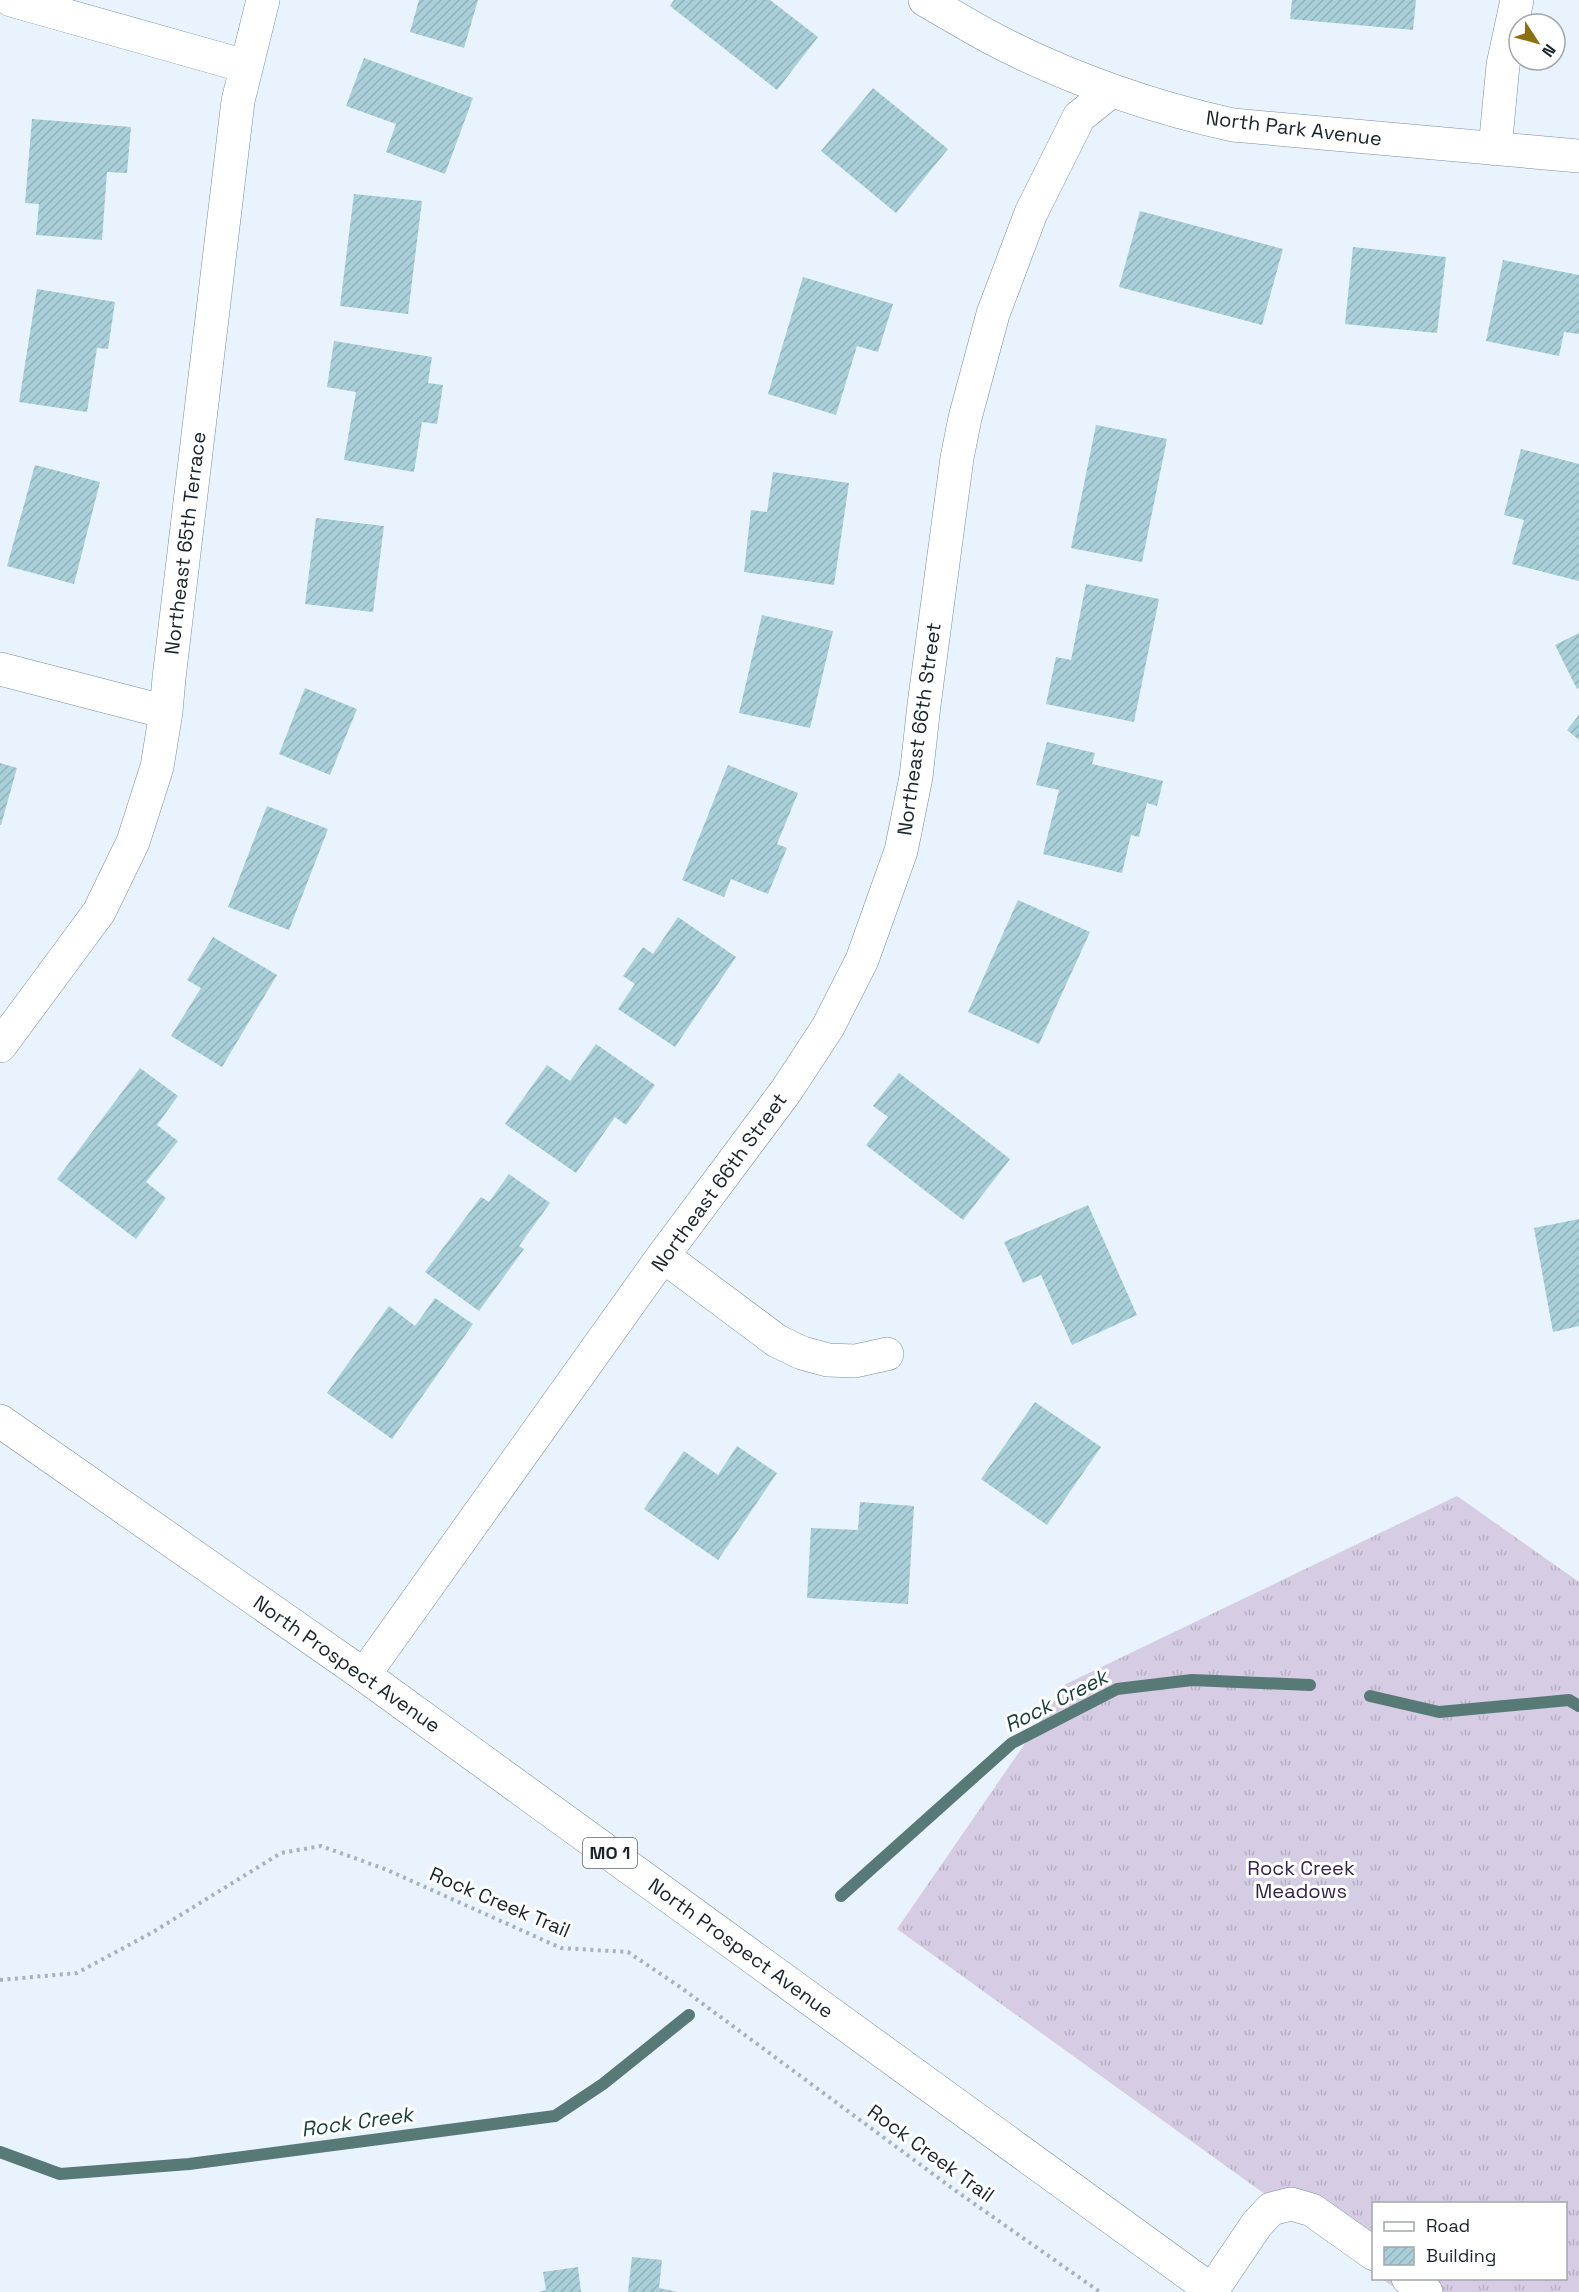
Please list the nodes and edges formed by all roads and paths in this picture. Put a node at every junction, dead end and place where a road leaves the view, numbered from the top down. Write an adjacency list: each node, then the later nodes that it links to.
1 (10, 0): 5 (street)
2 (263, 0): 5 (street, Northeast 65th Terrace)
3 (925, 0): 6 (street, North Park Avenue)
4 (1517, 0): 7 (street)
5 (245, 66): 10 (street, Northeast 65th Terrace)
6 (1112, 91): 7 (street, North Park Avenue); 12 (street, Northeast 66th Street)
7 (1495, 149): 8 (street, North Park Avenue)
8 (1579, 156)
9 (0, 669): 10 (street)
10 (166, 712): 11 (street, Northeast 65th Terrace)
11 (0, 1046)
12 (663, 1256): 13 (street); 15 (street, Northeast 66th Street)
13 (886, 1354)
14 (0, 1421): 15 (street, North Prospect Avenue / MO 1)
15 (364, 1675): 20 (street, North Prospect Avenue / MO 1)
16 (0, 1980): 19 (path, Rock Creek Trail)
17 (1372, 2253): 20 (street)
18 (1411, 2280): 21 (street)
19 (1100, 2292)
20 (1213, 2292)
21 (1426, 2292)

